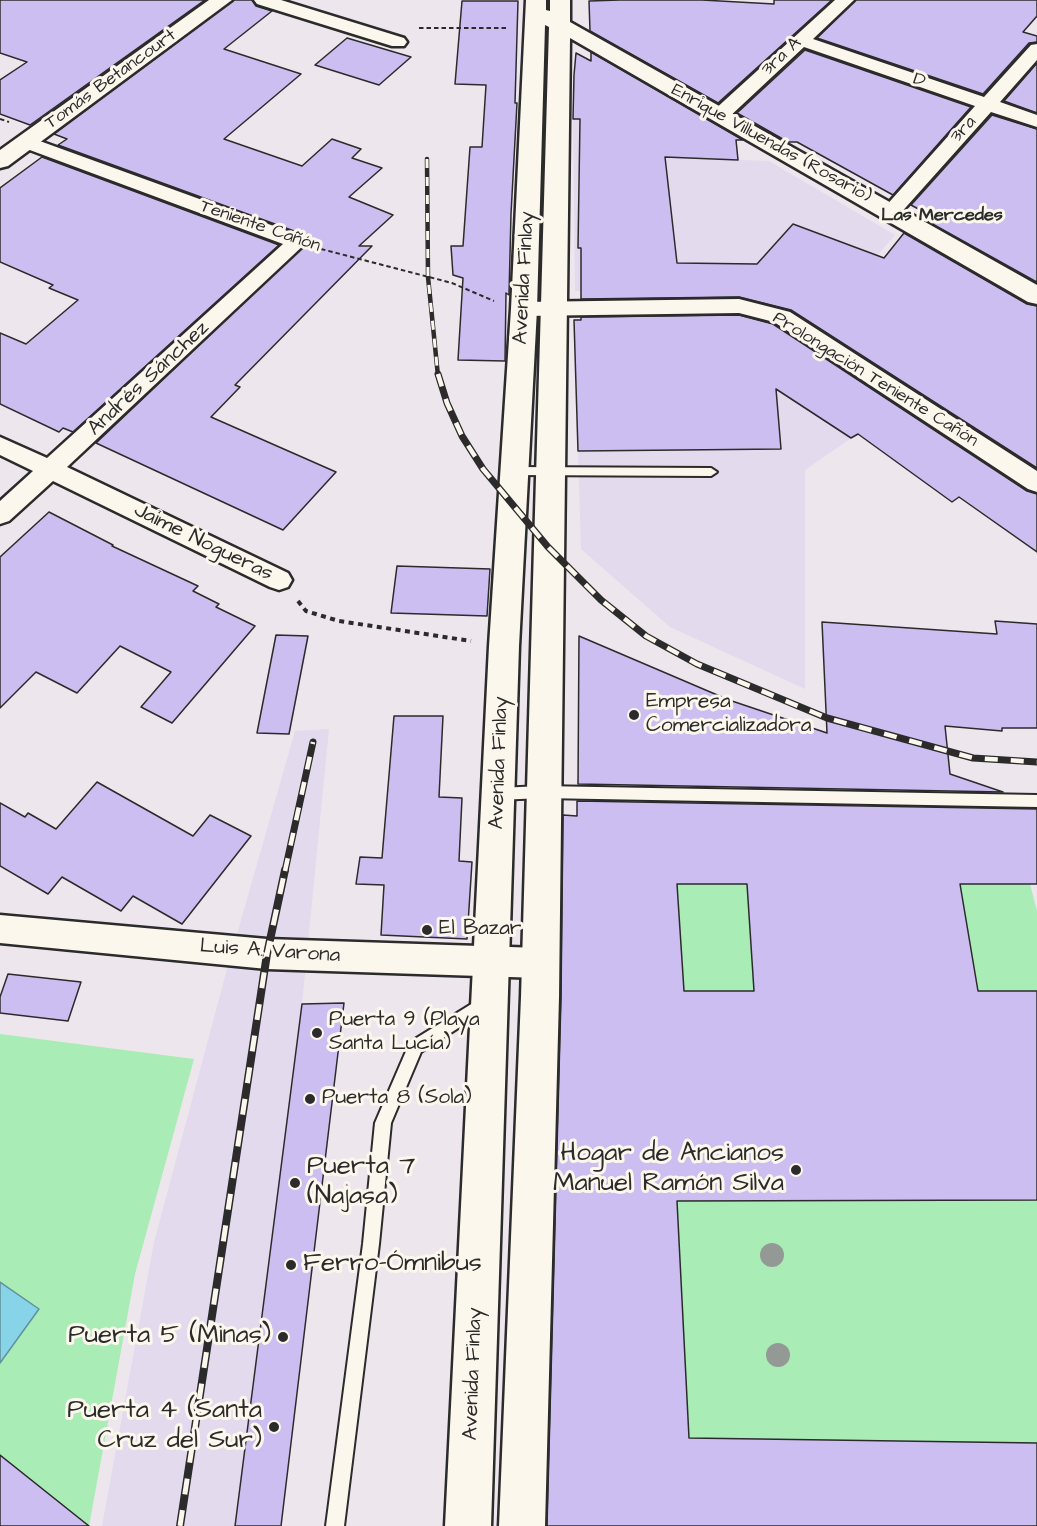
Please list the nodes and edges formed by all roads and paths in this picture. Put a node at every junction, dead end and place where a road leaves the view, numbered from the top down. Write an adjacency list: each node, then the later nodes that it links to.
1 (222, 0): 13 (main road, Tomás Betancourt)
2 (263, 0): 7 (street)
3 (845, 0): 6 (street, 3ra A)
4 (545, 13): 5 (path); 10 (main road, Enrique Villuendas (Rosario)); 18 (main road, Avenida Finlay)
5 (417, 28)
6 (800, 40): 9 (street, D); 10 (street, 3ra A)
7 (398, 42)
8 (1037, 49): 9 (street, 3ra)
9 (988, 104): 11 (street, D); 15 (street, 3ra)
10 (720, 114): 15 (main road, Enrique Villuendas (Rosario))
11 (1037, 121)
12 (0, 131): 13 (main road, Teniente Cañón)
13 (26, 142): 14 (main road, Tomás Betancourt); 16 (street, Teniente Cañón)
14 (0, 160)
15 (891, 212): 17 (main road, Enrique Villuendas (Rosario))
16 (297, 242): 18 (path, Teniente Cañón); 20 (street, Andrés Sánchez)
17 (1037, 296)
18 (540, 309): 21 (main road, Avenida Finlay); 22 (main road, Avenida Finlay); 24 (street, Prolongación Teniente Cañón)
19 (0, 445): 20 (street, Jaime Nogueras)
20 (51, 468): 25 (street, Andrés Sánchez); 26 (street, Jaime Nogueras)
21 (550, 470): 22 (lane); 23 (lane); 28 (main road, Avenida Finlay)
22 (514, 471): 27 (main road, Avenida Finlay)
23 (711, 472)
24 (1037, 483)
25 (0, 515)
26 (279, 580): 27 (path, Jaime Nogueras)
27 (504, 646): 29 (main road, Avenida Finlay)
28 (542, 792): 29 (lane); 30 (lane); 32 (main road, Avenida Finlay)
29 (498, 794): 33 (main road, Avenida Finlay)
30 (1037, 801)
31 (0, 929): 33 (street, Luis A. Varona)
32 (540, 963): 33 (main road); 36 (main road, Avenida Finlay)
33 (491, 981): 34 (lane); 35 (main road, Avenida Finlay)
34 (335, 1526)
35 (468, 1526)
36 (522, 1526)

